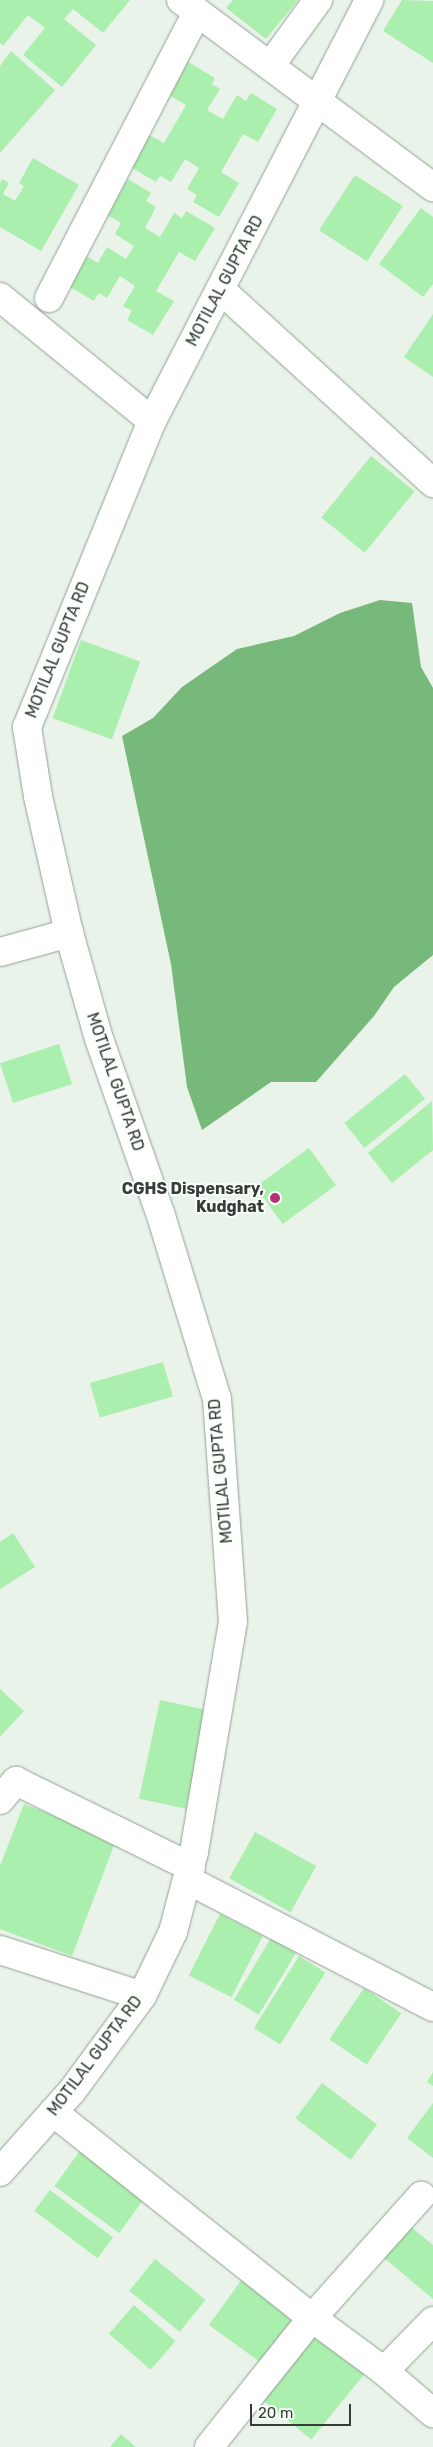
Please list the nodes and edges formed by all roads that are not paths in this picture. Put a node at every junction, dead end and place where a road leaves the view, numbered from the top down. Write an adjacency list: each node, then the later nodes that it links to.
1 (318, 0): 4 (street)
2 (369, 0): 5 (street, MOTILAL GUPTA RD)
3 (189, 6): 4 (street); 9 (street)
4 (270, 66): 5 (street)
5 (319, 101): 6 (street); 7 (street, MOTILAL GUPTA RD)
6 (433, 187)
7 (221, 290): 10 (street, MOTILAL GUPTA RD); 11 (street)
8 (0, 297): 10 (street)
9 (49, 298)
10 (152, 420): 12 (street, MOTILAL GUPTA RD)
11 (433, 483)
12 (69, 933): 13 (street); 15 (street, MOTILAL GUPTA RD)
13 (0, 952)
14 (0, 1800): 15 (street)
15 (190, 1873): 17 (street, MOTILAL GUPTA RD); 18 (street)
16 (0, 1950): 17 (street)
17 (142, 1996): 19 (street, MOTILAL GUPTA RD)
18 (433, 2007)
19 (53, 2112): 20 (street, MOTILAL GUPTA RD); 22 (street)
20 (0, 2172)
21 (421, 2196): 22 (street)
22 (312, 2318): 24 (street); 26 (street)
23 (433, 2320): 24 (street)
24 (384, 2371): 25 (street)
25 (433, 2413)
26 (209, 2447)

